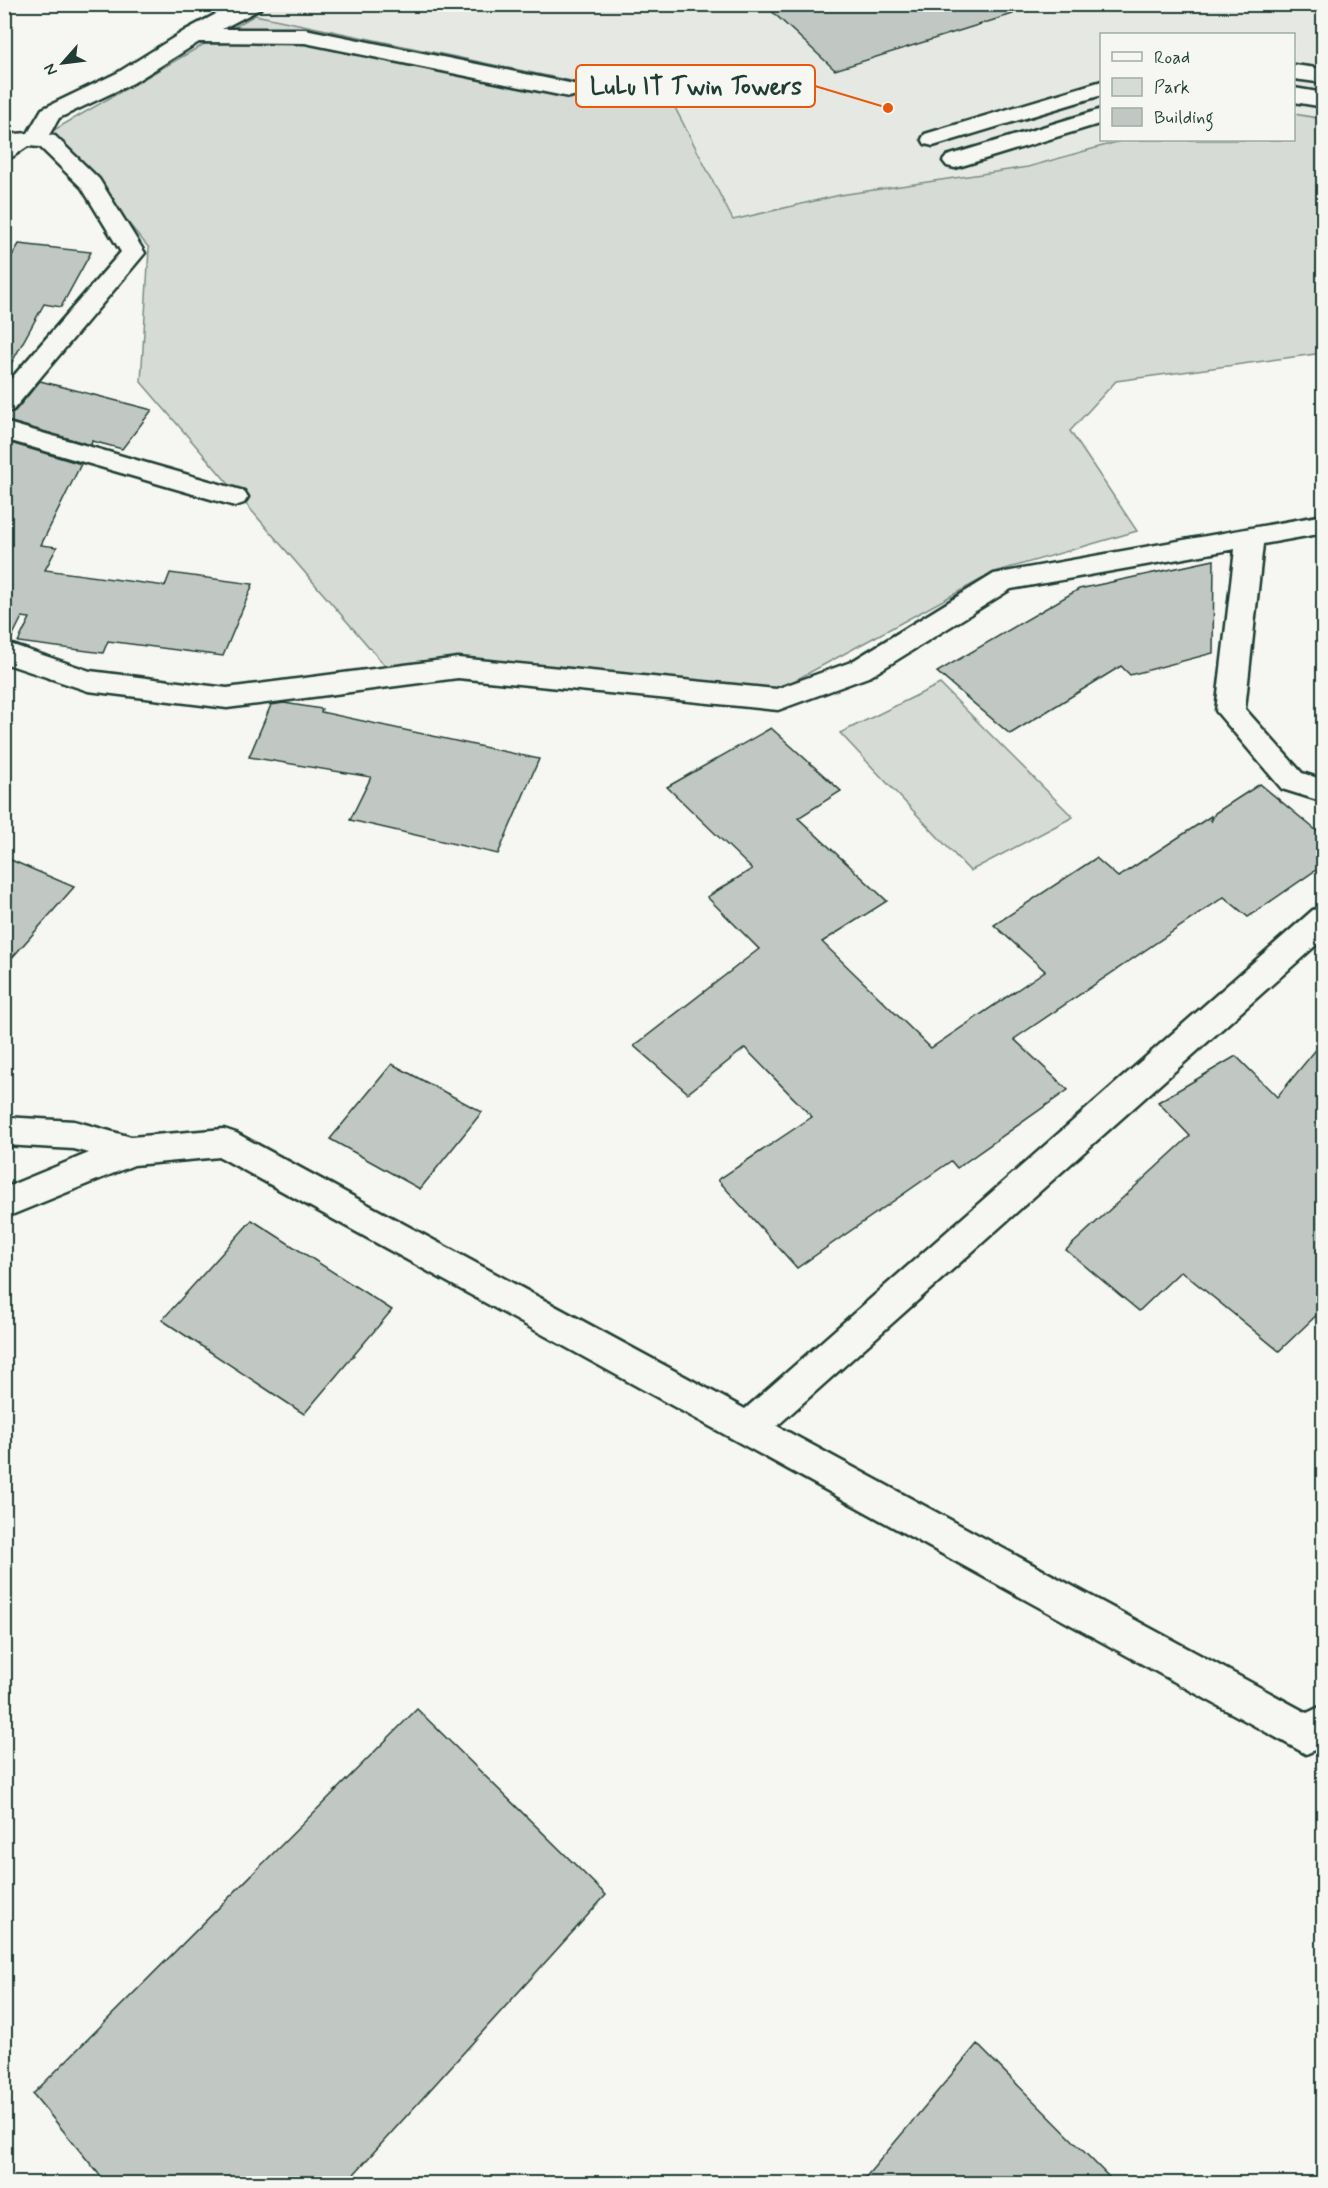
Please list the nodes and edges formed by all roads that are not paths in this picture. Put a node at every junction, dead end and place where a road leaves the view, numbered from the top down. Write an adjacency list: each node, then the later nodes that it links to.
1 (252, 4): 2 (street)
2 (194, 35): 6 (street); 11 (street)
3 (1295, 72): 4 (street)
4 (1323, 76)
5 (1100, 88): 10 (street)
6 (569, 90)
7 (1295, 95): 8 (street)
8 (1323, 100)
9 (1100, 117): 13 (street)
10 (933, 139)
11 (35, 140): 12 (street); 14 (street)
12 (4, 152)
13 (955, 161)
14 (4, 404)
15 (4, 430): 16 (street)
16 (235, 498)
17 (1323, 524): 18 (street)
18 (1250, 537): 19 (street); 20 (street)
19 (4, 652)
20 (1323, 790)
21 (1323, 919): 25 (street)
22 (4, 1131): 23 (street)
23 (131, 1151): 24 (street); 25 (street)
24 (4, 1204)
25 (748, 1429): 26 (street)
26 (1323, 1725)

